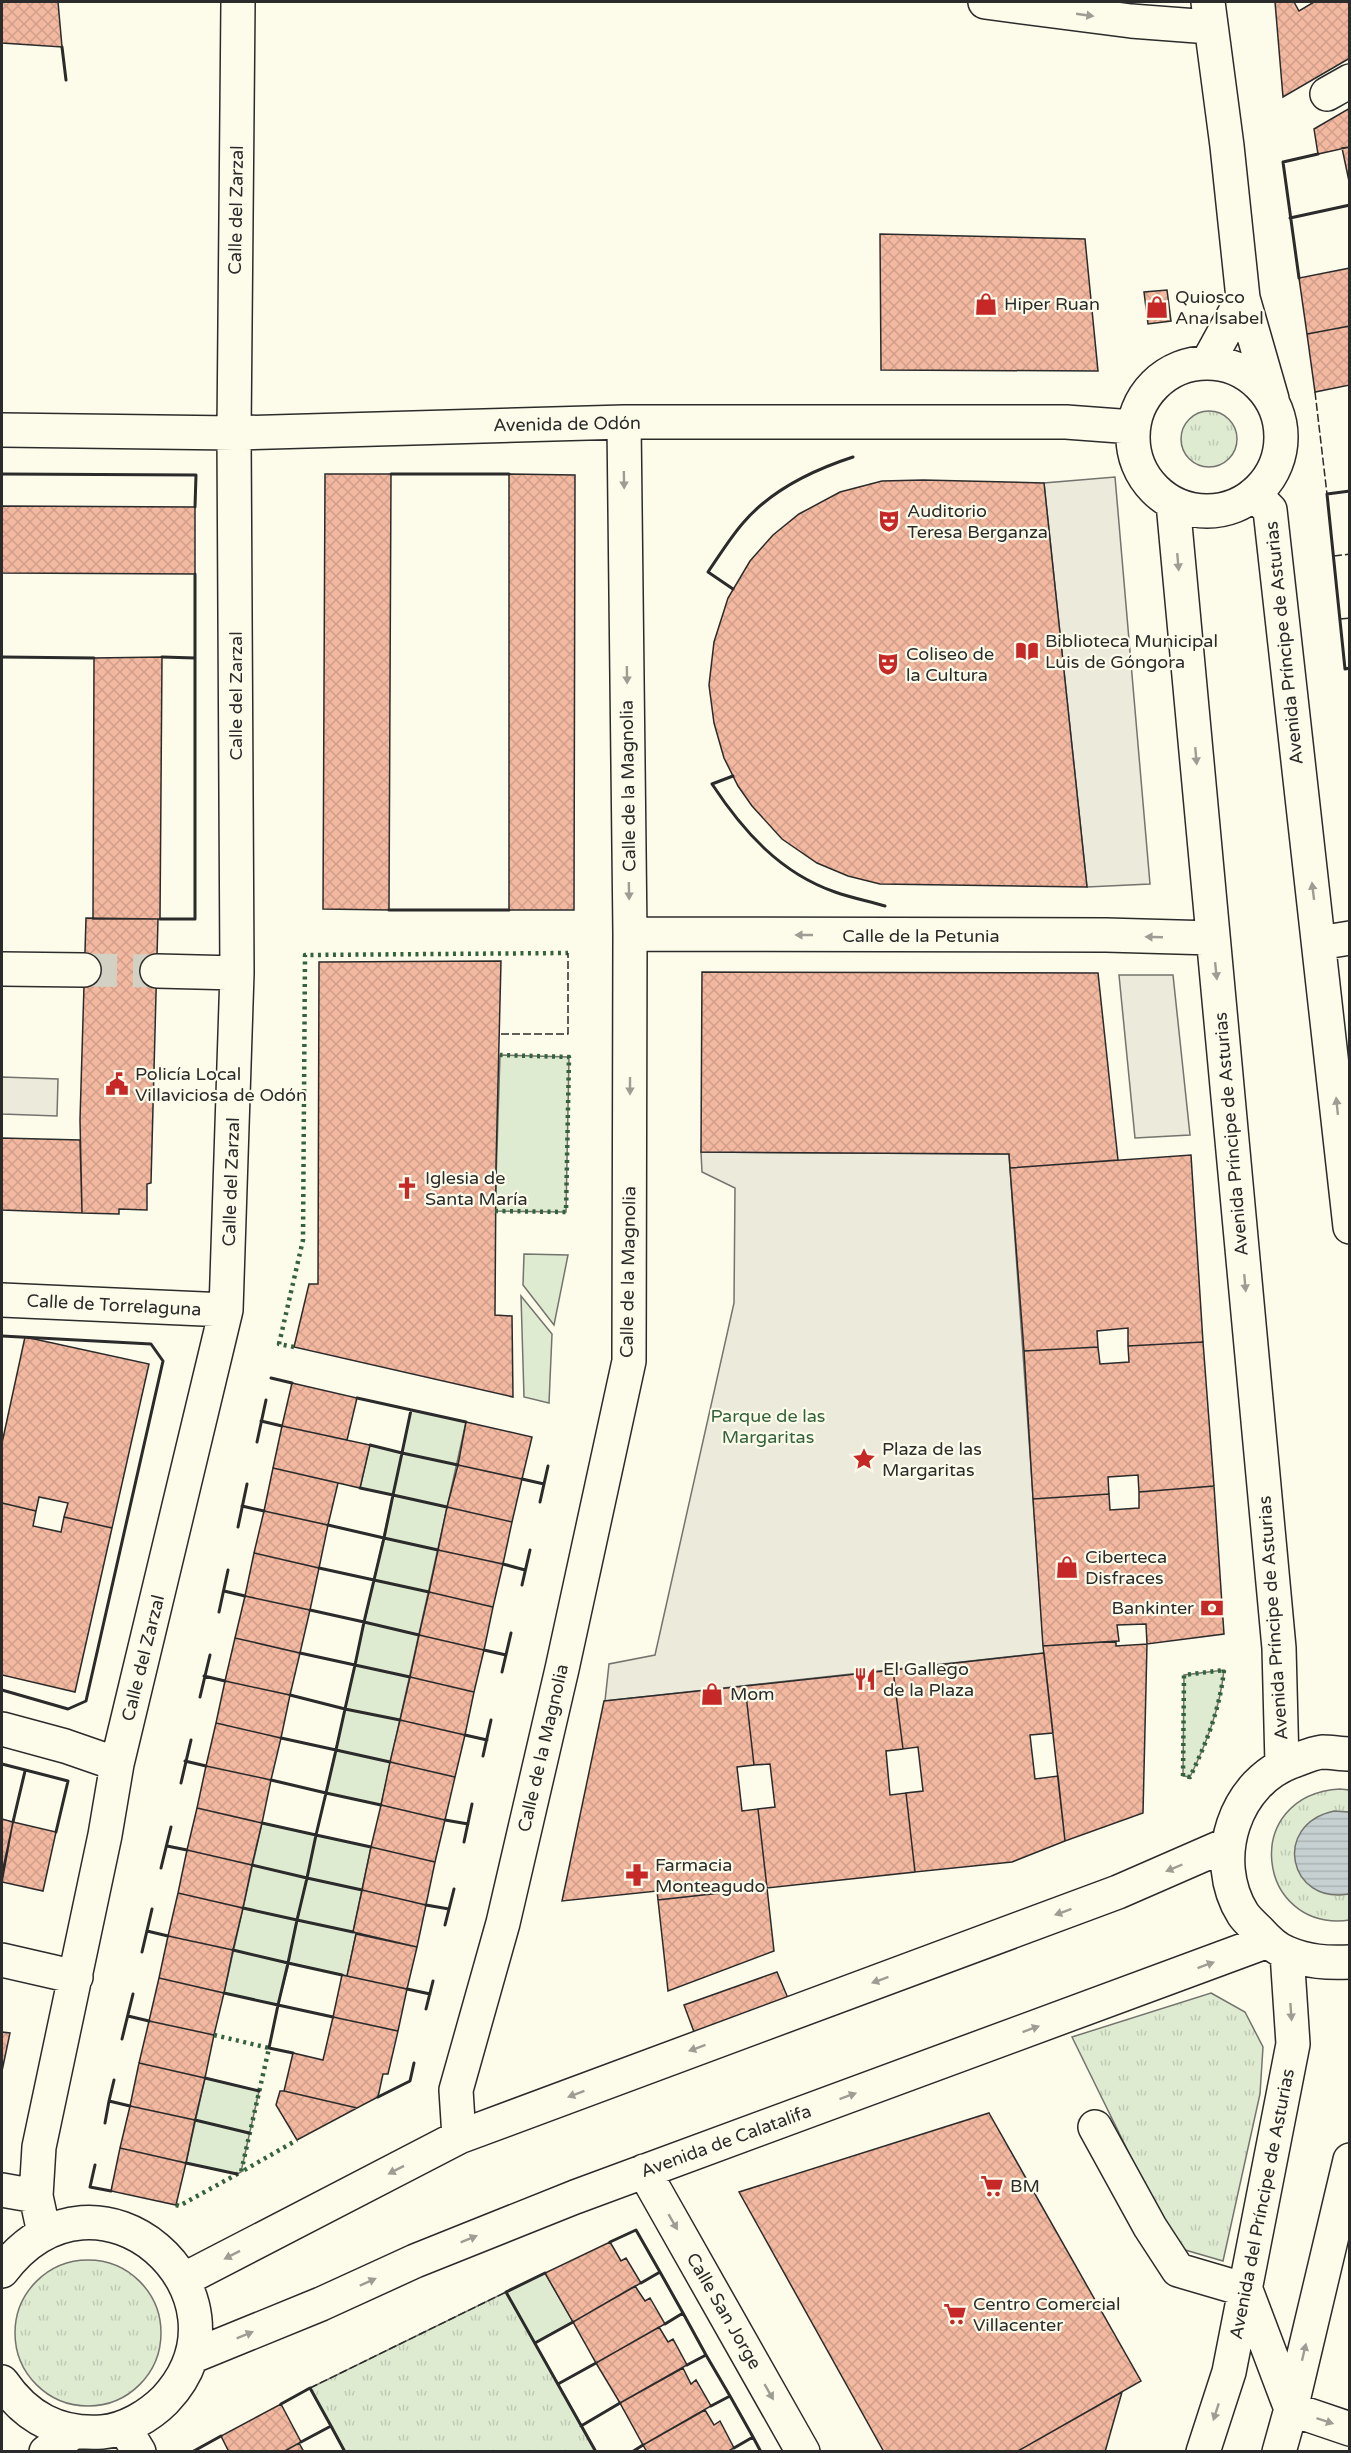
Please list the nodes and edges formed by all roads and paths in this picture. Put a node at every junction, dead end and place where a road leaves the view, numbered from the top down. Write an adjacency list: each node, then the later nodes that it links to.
1 (238, 2): 10 (street, Calle del Zarzal)
2 (985, 2): 3 (street, one-way to 3)
3 (1209, 14): 4 (street)
4 (1244, 298): 5 (street); 6 (street)
5 (1208, 362): 6 (street); 8 (street)
6 (1274, 406): 11 (street)
7 (624, 422): 8 (street, Avenida de Odón); 10 (street, Avenida de Odón); 13 (street, Calle de la Magnolia, one-way to 13)
8 (1133, 427): 12 (street)
9 (2, 430): 10 (street, Avenida de Odón)
10 (234, 433): 19 (street, Calle del Zarzal)
11 (1254, 494): 12 (street); 15 (street, Avenida Príncipe de Asturias, one-way to 11)
12 (1173, 503): 14 (street, Avenida Príncipe de Asturias, one-way to 14)
13 (630, 934): 14 (street, Calle de la Petunia, one-way to 13); 33 (street, Calle de la Magnolia, one-way to 33)
14 (1213, 938): 26 (street, Avenida Príncipe de Asturias, one-way to 26)
15 (1334, 941): 20 (street, Avenida Príncipe de Asturias, one-way to 15)
16 (2, 969): 17 (street)
17 (84, 970)
18 (157, 971): 19 (street)
19 (237, 973): 22 (street, Calle del Zarzal)
20 (1350, 1227)
21 (2, 1300): 22 (street, Calle de Torrelaguna)
22 (226, 1310): 25 (street, Calle del Zarzal)
23 (2, 1728): 25 (street)
24 (1350, 1754): 26 (street)
25 (117, 1764): 31 (street, Calle del Zarzal)
26 (1282, 1764): 27 (street)
27 (1228, 1844): 28 (street); 33 (street, one-way to 33)
28 (1277, 1947): 30 (street); 35 (street, Avenida de Calatalifa, one-way to 28); 41 (street, Avenida del Príncipe de Asturias, one-way to 41)
29 (2, 1960): 31 (street)
30 (1350, 1962)
31 (76, 1977): 37 (street, Calle del Zarzal)
32 (1095, 2127): 41 (street)
33 (459, 2137): 40 (street, one-way to 40)
34 (1350, 2160): 44 (street, one-way to 34)
35 (644, 2171): 42 (street, Avenida de Calatalifa, one-way to 35); 49 (street, Calle San Jorge, one-way to 49)
36 (2, 2190): 37 (street)
37 (36, 2196): 38 (street, Calle del Zarzal)
38 (44, 2233): 39 (street); 40 (street)
39 (2, 2271)
40 (183, 2280): 42 (street)
41 (1246, 2290): 44 (street); 50 (street, Avenida del Príncipe de Asturias, one-way to 50)
42 (191, 2357): 47 (street)
43 (2, 2382): 46 (street)
44 (1291, 2409): 45 (street, one-way to 45); 51 (street)
45 (1350, 2429)
46 (75, 2432): 47 (street); 48 (street)
47 (132, 2439)
48 (46, 2451)
49 (803, 2451)
50 (1203, 2451)
51 (1279, 2451)

